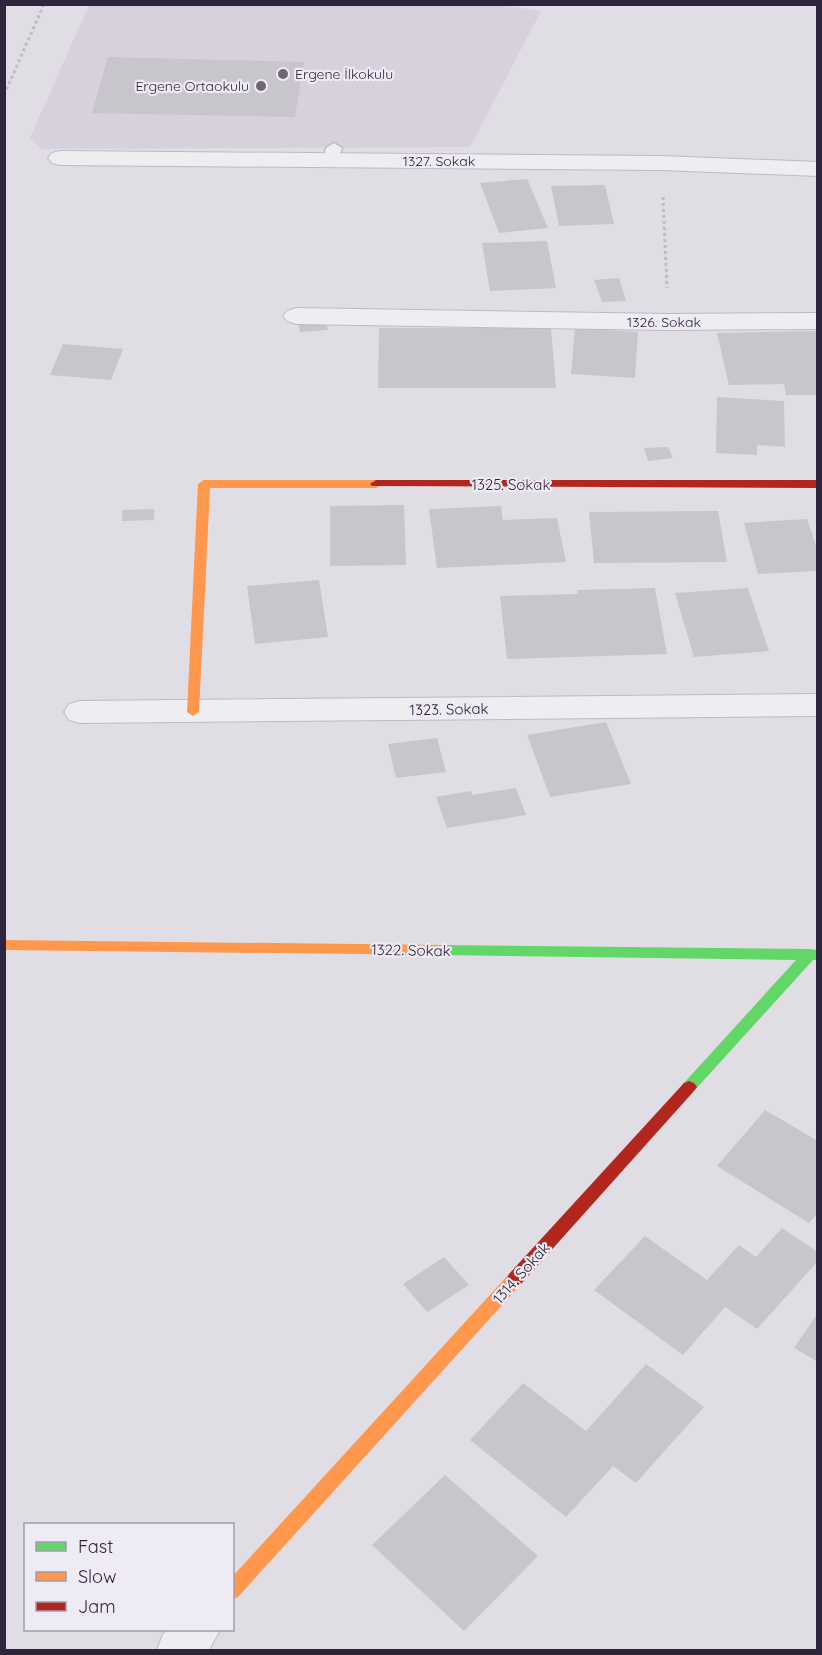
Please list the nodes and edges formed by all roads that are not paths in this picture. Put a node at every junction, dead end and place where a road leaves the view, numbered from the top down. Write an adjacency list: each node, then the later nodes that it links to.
1 (60, 158): 2 (street, 1327. Sokak)
2 (818, 169)
3 (296, 316): 4 (street, 1326. Sokak)
4 (818, 321)
5 (818, 484): 8 (street, 1325. Sokak)
6 (818, 705): 8 (street, 1323. Sokak)
7 (80, 712): 8 (street, 1323. Sokak)
8 (193, 712)
9 (4, 945): 10 (street, 1322. Sokak)
10 (814, 955): 11 (street, 1314. Sokak)
11 (234, 1589)
12 (196, 1631): 13 (street)
13 (178, 1650)

